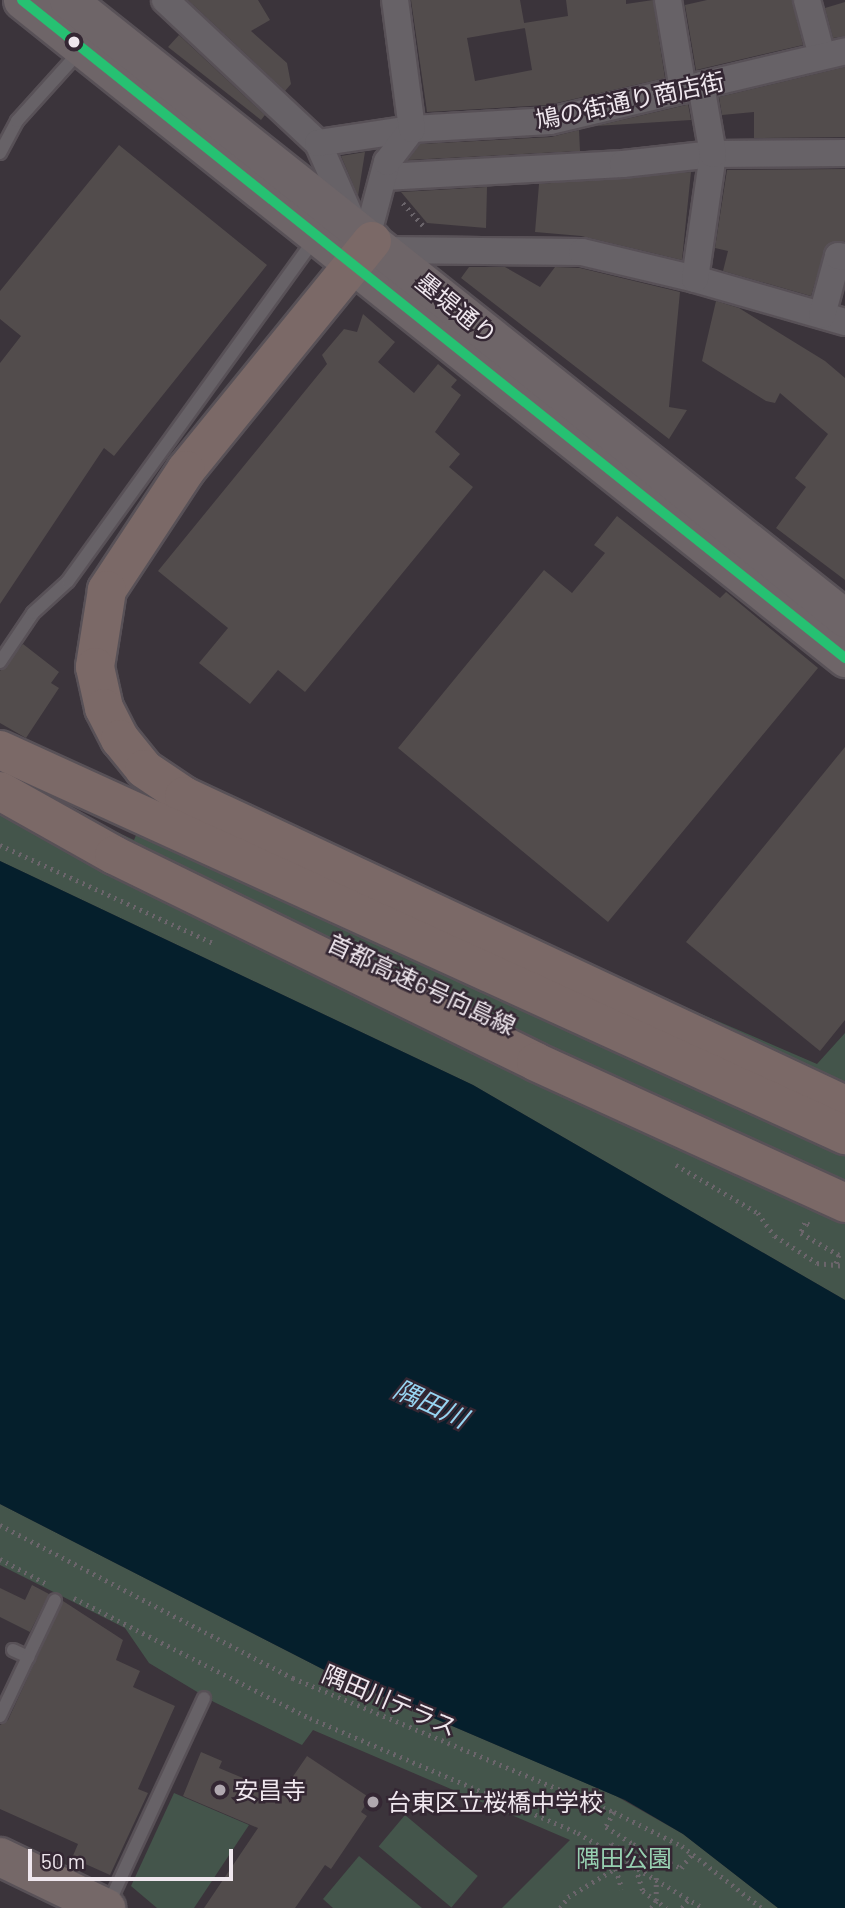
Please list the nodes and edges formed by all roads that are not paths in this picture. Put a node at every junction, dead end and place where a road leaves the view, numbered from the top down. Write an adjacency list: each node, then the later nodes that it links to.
1 (22, 0): 7 (main road, 墨堤通り)
2 (68, 0): 17 (main road, 墨堤通り)
3 (165, 0): 11 (street)
4 (396, 0): 10 (street)
5 (668, 0): 9 (street)
6 (807, 0): 8 (street)
7 (82, 48): 12 (lane); 16 (main road, 墨堤通り)
8 (834, 54): 9 (street, 鳩の街通り商店街)
9 (692, 88): 10 (street, 鳩の街通り商店街); 14 (street)
10 (412, 129): 11 (street, 鳩の街通り商店街); 15 (street)
11 (318, 142): 17 (street)
12 (0, 153)
13 (845, 153): 14 (street)
14 (713, 154): 15 (street); 19 (street)
15 (384, 177): 17 (street)
16 (316, 237): 17 (main road, 墨堤通り); 23 (lane)
17 (360, 252): 19 (street); 21 (main road, 墨堤通り); 22 (main road, 墨堤通り); 26 (highway)
18 (845, 257): 20 (street)
19 (695, 279): 20 (street)
20 (834, 319)
21 (845, 618)
22 (845, 658)
23 (0, 662)
24 (0, 750): 27 (highway, 首都高速6号向島線)
25 (0, 791): 28 (highway, 首都高速6号向島線); 29 (highway)
26 (845, 1105)
27 (845, 1135)
28 (845, 1179)
29 (845, 1203)
30 (58, 1595): 32 (lane)
31 (13, 1650): 32 (lane)
32 (28, 1657): 34 (lane)
33 (204, 1698): 36 (lane)
34 (0, 1716)
35 (0, 1857): 36 (main road)
36 (94, 1905)

